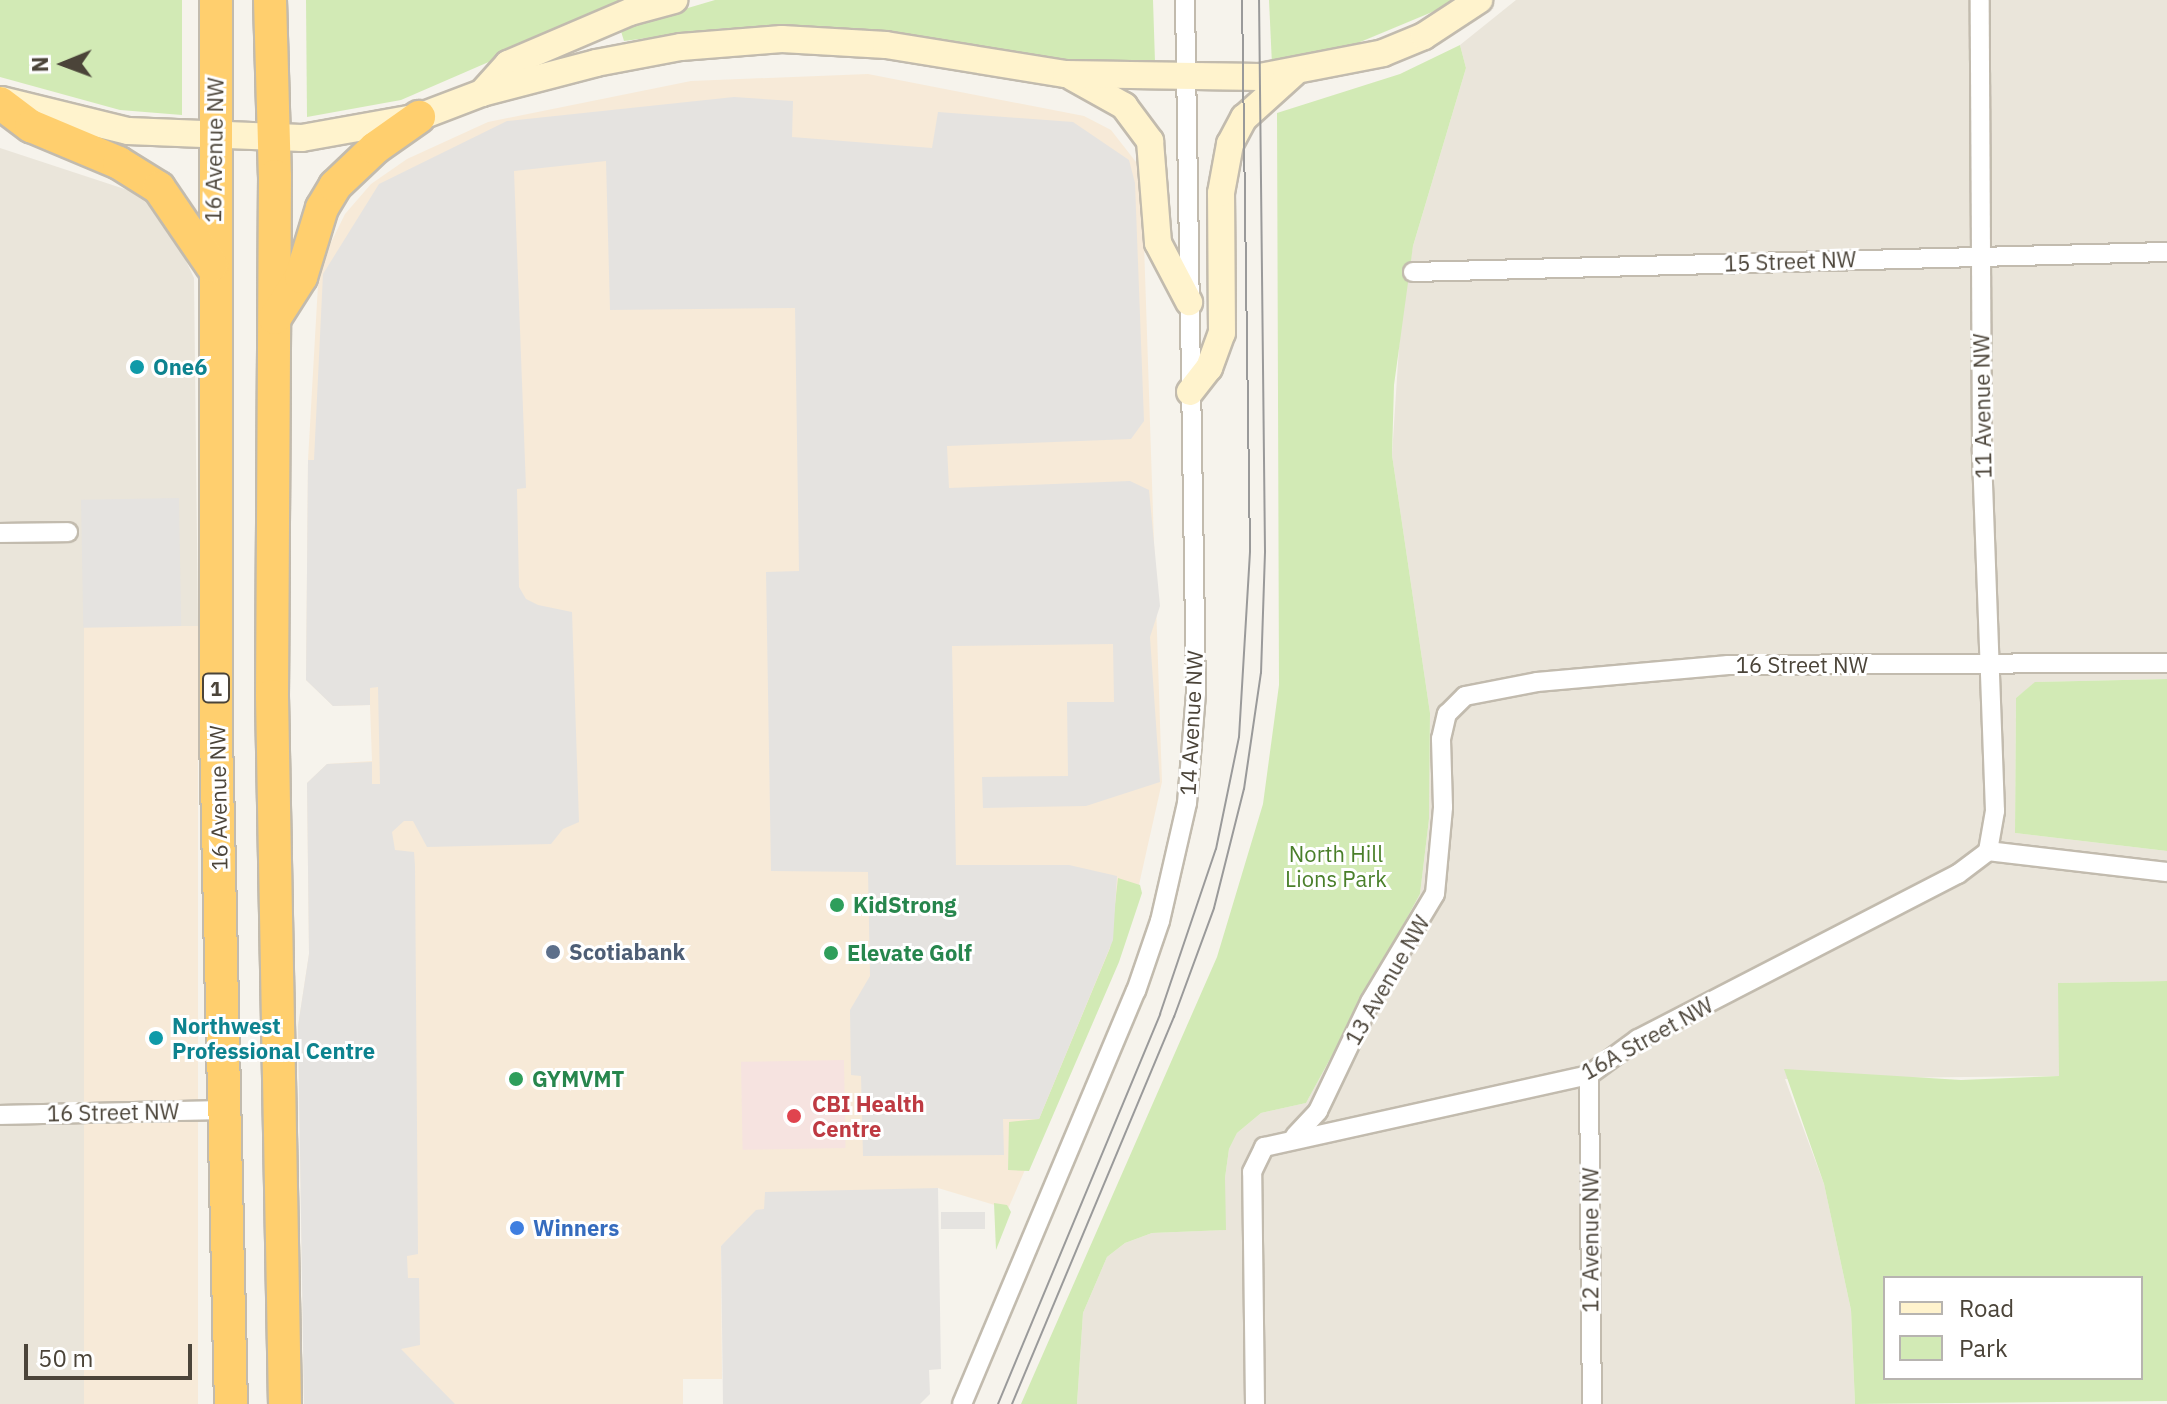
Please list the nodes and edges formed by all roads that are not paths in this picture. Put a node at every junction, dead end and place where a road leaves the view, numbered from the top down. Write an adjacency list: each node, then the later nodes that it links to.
1 (216, 0): 13 (highway, 16 Avenue NW / 1)
2 (270, 0): 14 (highway)
3 (674, 0): 10 (main road)
4 (1185, 0): 9 (street, 14 Avenue NW)
5 (1479, 0): 7 (main road)
6 (1980, 0): 16 (street, 11 Avenue NW)
7 (1294, 73): 9 (main road); 21 (main road)
8 (1066, 74): 9 (main road); 10 (main road); 19 (main road)
9 (1186, 77): 19 (street, 14 Avenue NW)
10 (482, 93): 12 (main road)
11 (0, 101): 13 (main road); 17 (highway)
12 (419, 117): 14 (main road); 20 (highway)
13 (214, 136): 14 (main road); 17 (highway, 16 Avenue NW / 1)
14 (274, 137): 20 (highway)
15 (2167, 252): 16 (street, 15 Street NW)
16 (1979, 255): 18 (street, 15 Street NW); 25 (street, 11 Avenue NW)
17 (212, 266): 30 (highway, 16 Avenue NW / 1)
18 (1413, 272)
19 (1189, 302): 21 (street, 14 Avenue NW)
20 (275, 318): 34 (highway)
21 (1190, 392): 35 (street, 14 Avenue NW)
22 (68, 532): 23 (street)
23 (0, 533)
24 (2167, 663): 25 (street, 16 Street NW)
25 (1993, 666): 26 (street, 16 Street NW); 27 (street, 11 Avenue NW)
26 (1447, 714): 32 (street, 13 Avenue NW)
27 (1988, 851): 28 (street); 29 (street, 16A Street NW)
28 (2167, 872)
29 (1589, 1075): 32 (street, 16A Street NW); 37 (street, 12 Avenue NW)
30 (226, 1110): 31 (street, 16 Street NW); 33 (highway, 16 Avenue NW / 1)
31 (0, 1115)
32 (1295, 1136): 36 (street, 16A Street NW)
33 (231, 1404)
34 (285, 1404)
35 (962, 1404)
36 (1255, 1404)
37 (1592, 1404)

